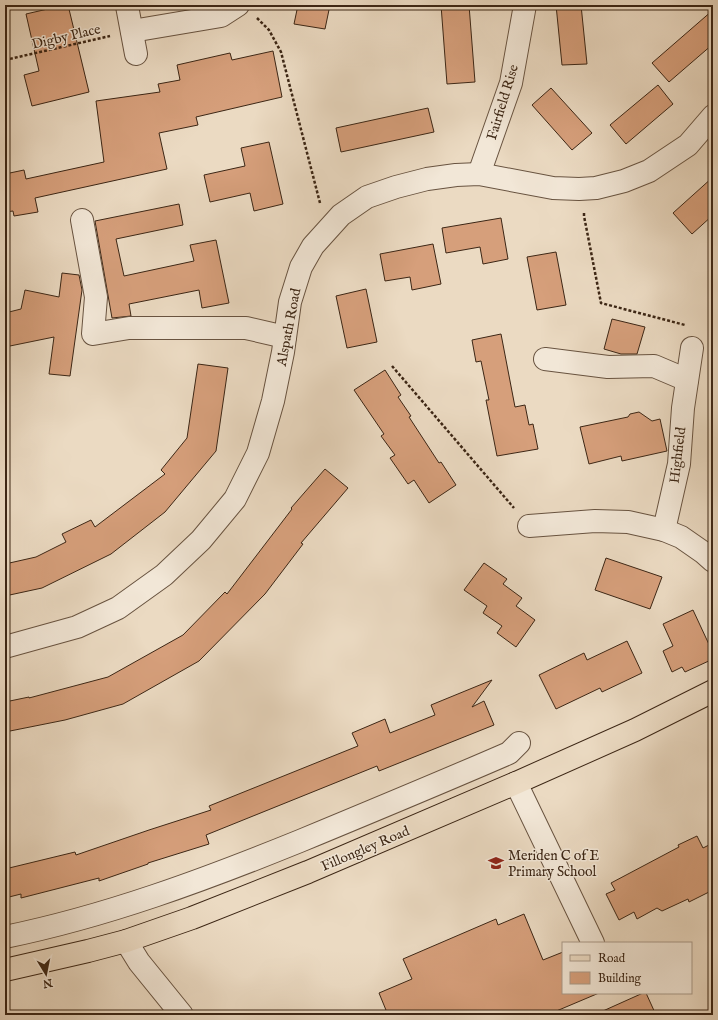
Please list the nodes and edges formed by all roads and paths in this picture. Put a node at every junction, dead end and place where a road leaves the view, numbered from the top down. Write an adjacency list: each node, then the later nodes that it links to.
1 (525, 5): 8 (street, Fairfield Rise)
2 (127, 6): 4 (street)
3 (246, 10): 4 (street); 11 (path)
4 (132, 31): 5 (street); 6 (path, Digby Place)
5 (136, 54)
6 (5, 60)
7 (713, 116): 9 (street, Alspath Road)
8 (479, 174): 9 (street, Alspath Road); 11 (street, Alspath Road)
9 (588, 189): 12 (path)
10 (82, 220): 13 (street)
11 (327, 230): 13 (street, Alspath Road)
12 (686, 325)
13 (285, 337): 21 (street, Alspath Road)
14 (692, 348): 17 (street, Highfield)
15 (545, 359): 17 (street)
16 (392, 366): 18 (path)
17 (687, 380): 19 (street, Highfield)
18 (529, 526): 19 (street)
19 (664, 530): 20 (street)
20 (713, 561)
21 (5, 647)
22 (713, 691): 24 (main road, Fillongley Road)
23 (519, 743): 25 (street)
24 (516, 783): 26 (main road, Fillongley Road); 27 (street)
25 (5, 937)
26 (126, 941): 28 (main road, Fillongley Road); 29 (street)
27 (593, 942)
28 (5, 970)
29 (182, 1015)

